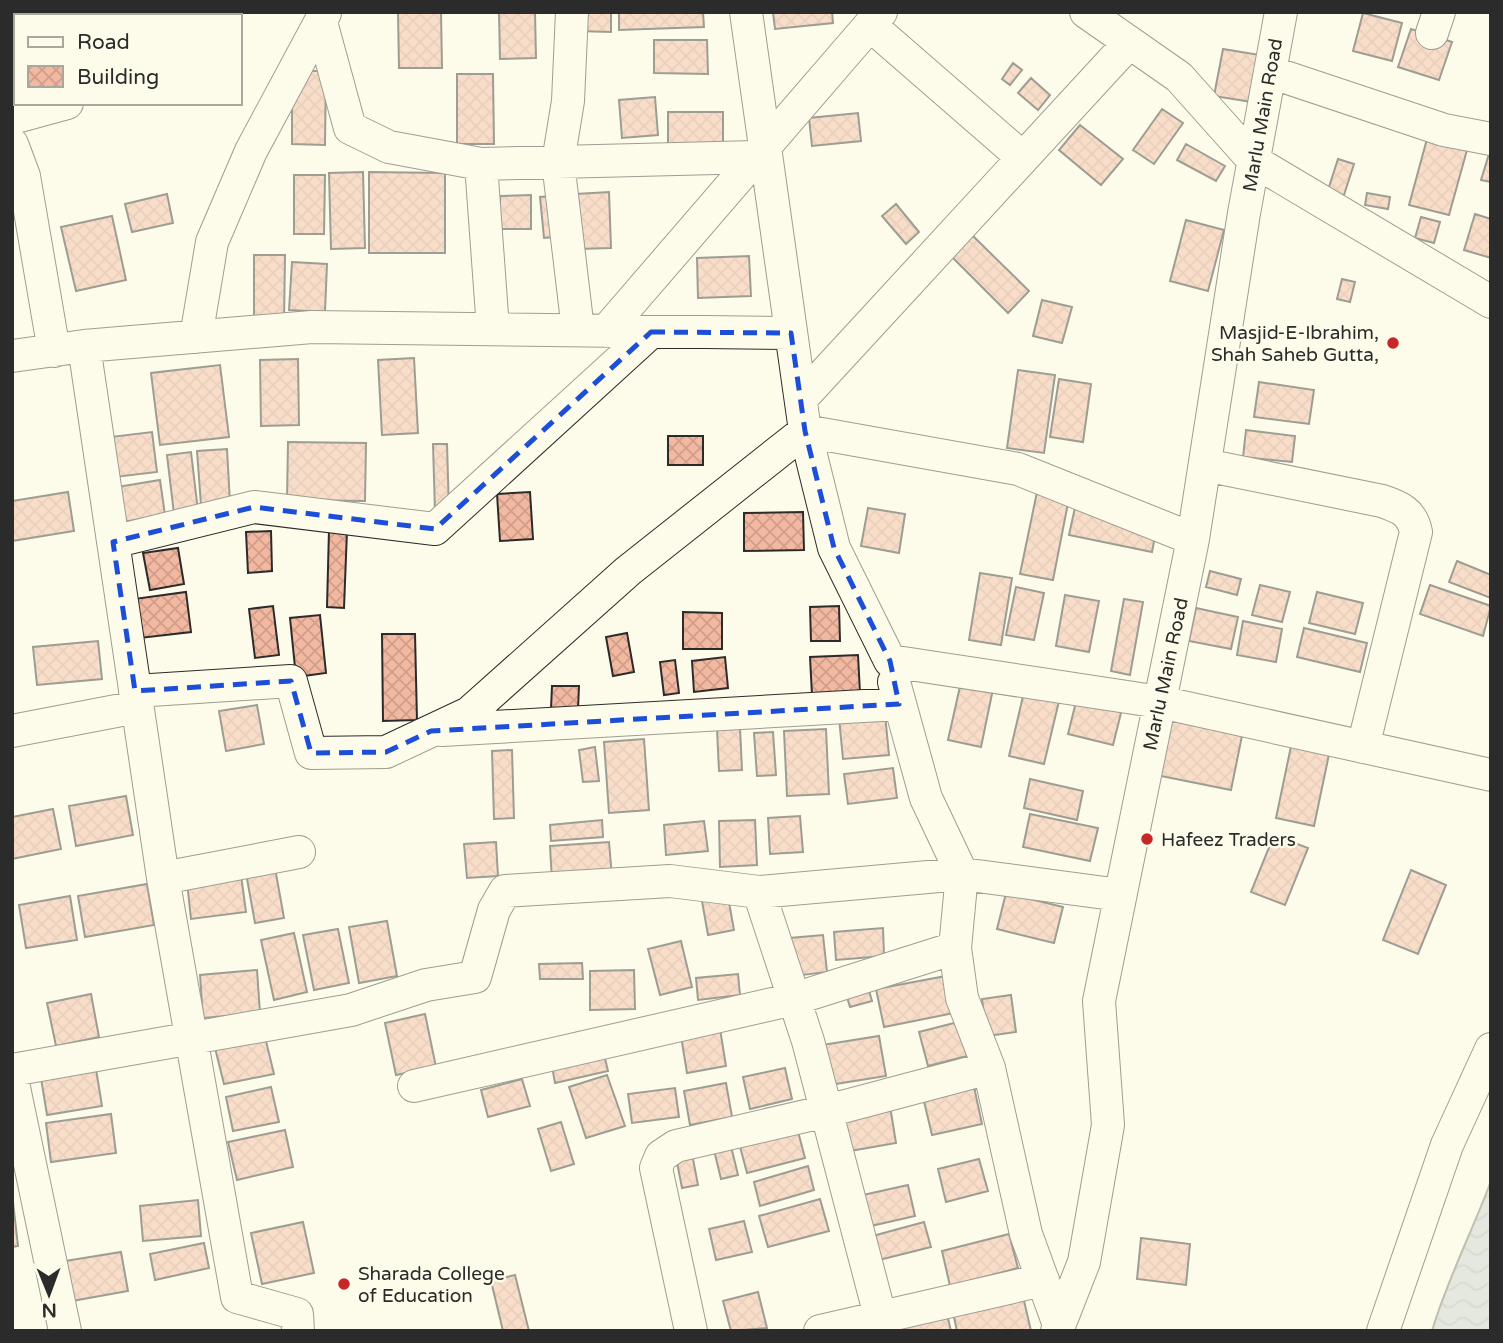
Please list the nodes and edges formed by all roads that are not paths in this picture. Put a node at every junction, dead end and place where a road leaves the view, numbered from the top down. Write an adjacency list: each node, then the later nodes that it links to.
1 (572, 12): 16 (street)
2 (746, 12): 13 (street)
3 (1281, 12): 8 (street, Marlu Main Road)
4 (1099, 16): 7 (street)
5 (323, 17): 17 (street); 23 (street)
6 (875, 19): 13 (street); 14 (street)
7 (1129, 43): 14 (street); 15 (street)
8 (1270, 72): 11 (street); 15 (street, Marlu Main Road)
9 (60, 105): 10 (street)
10 (12, 118)
11 (1491, 139)
12 (12, 144): 24 (street)
13 (761, 151): 16 (street); 20 (street); 22 (street)
14 (1023, 158): 26 (street)
15 (1254, 160): 18 (street); 28 (street, Marlu Main Road)
16 (558, 162): 17 (street); 20 (street)
17 (481, 164): 19 (street)
18 (1491, 302)
19 (493, 329): 20 (street); 23 (street)
20 (592, 330): 21 (street)
21 (651, 332): 22 (street); 30 (street)
22 (791, 334): 26 (street)
23 (196, 337): 24 (street)
24 (69, 348): 25 (street); 30 (street)
25 (12, 356)
26 (800, 399): 27 (street)
27 (805, 431): 29 (street); 31 (street); 35 (street)
28 (1205, 465): 29 (street, Marlu Main Road); 37 (street)
29 (1193, 539): 33 (street, Marlu Main Road)
30 (113, 542): 32 (street)
31 (890, 660): 33 (street); 34 (street)
32 (136, 699): 35 (street); 36 (street); 41 (street)
33 (1160, 702): 37 (street); 43 (street, Marlu Main Road)
34 (899, 704): 35 (street); 40 (street)
35 (431, 730)
36 (12, 731)
37 (1363, 747): 38 (street)
38 (1491, 775)
39 (299, 852): 41 (street)
40 (962, 874): 42 (street); 43 (street); 44 (street)
41 (163, 878): 46 (street)
42 (759, 892): 45 (street); 46 (street)
43 (1120, 895): 56 (street, Marlu Main Road)
44 (955, 948): 45 (street); 48 (street)
45 (794, 999): 51 (street); 52 (street)
46 (191, 1037): 49 (street); 58 (street)
47 (1491, 1049): 61 (street)
48 (989, 1068): 52 (street); 54 (street)
49 (12, 1070)
50 (12, 1078): 53 (street)
51 (414, 1086)
52 (827, 1111): 55 (street); 59 (street)
53 (19, 1157): 57 (street)
54 (1043, 1280): 55 (street); 56 (street)
55 (882, 1323): 60 (street)
56 (1058, 1328)
57 (65, 1331)
58 (298, 1331)
59 (691, 1331)
60 (820, 1331)
61 (1383, 1331)

